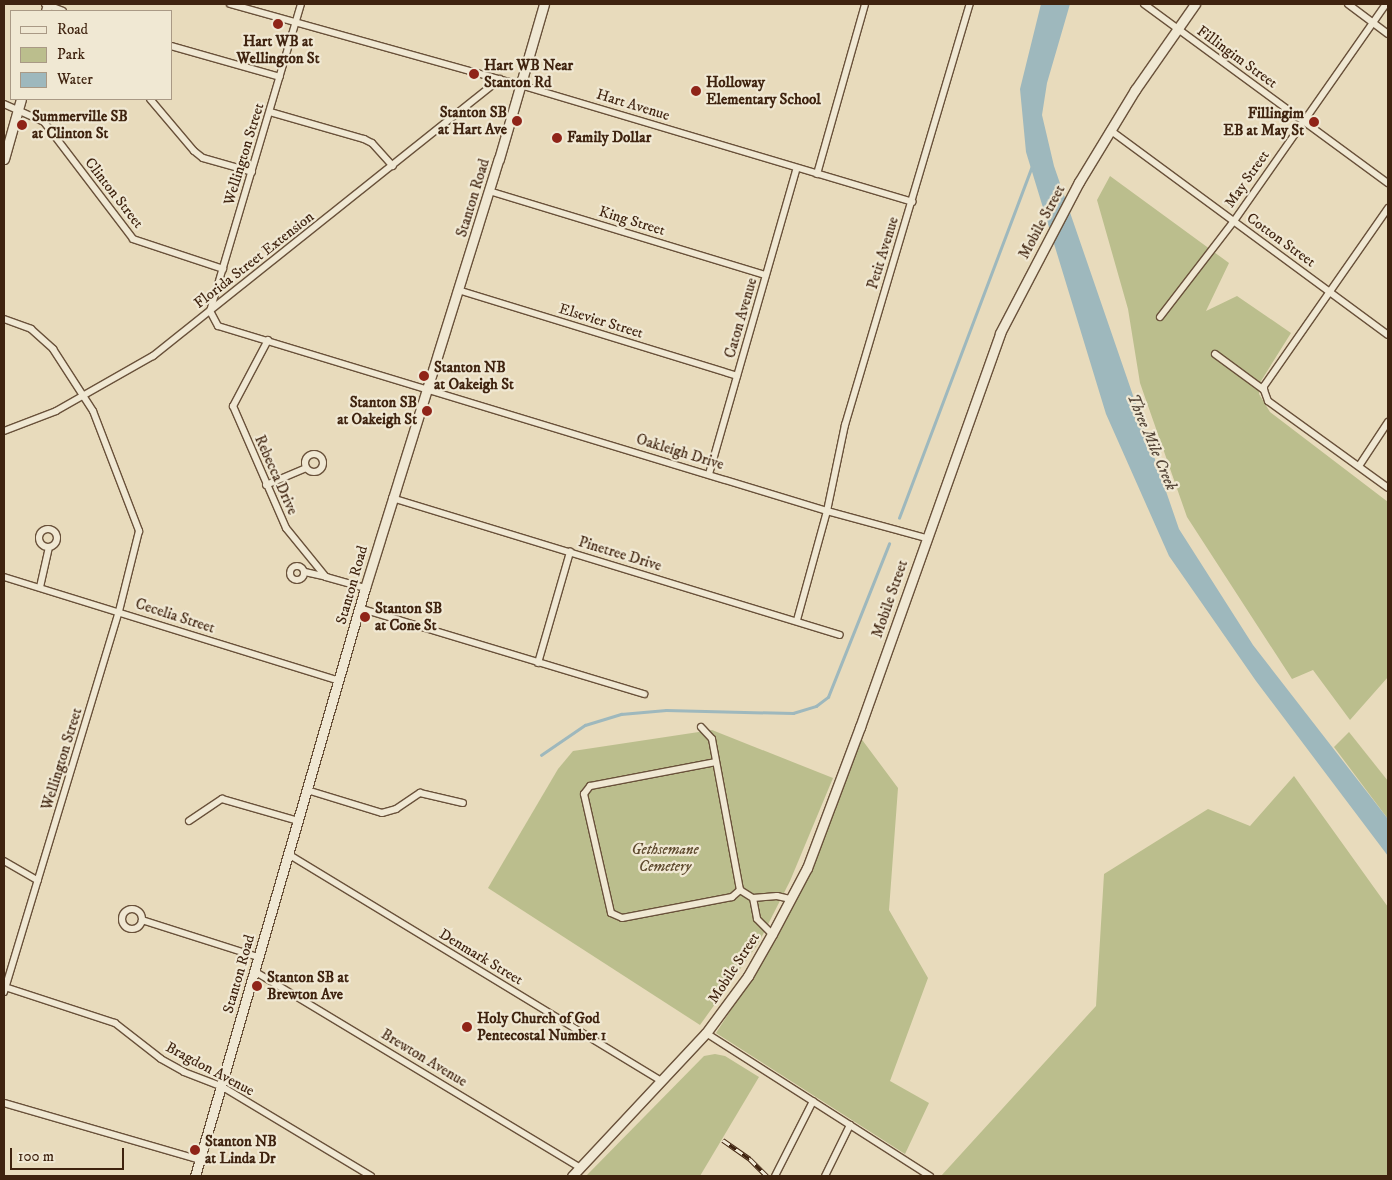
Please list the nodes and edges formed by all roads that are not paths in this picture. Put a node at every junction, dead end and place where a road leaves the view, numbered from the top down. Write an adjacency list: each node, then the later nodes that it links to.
1 (230, 4): 14 (street, Hart Avenue)
2 (301, 4): 14 (street, Wellington Street)
3 (544, 4): 21 (street, Stanton Road)
4 (865, 4): 33 (street)
5 (970, 4): 36 (street, Petit Avenue)
6 (1144, 4): 16 (street, Fillingim Street)
7 (1190, 4): 13 (street)
8 (1196, 4): 13 (street, Mobile Street)
9 (1348, 4): 15 (street)
10 (1386, 4): 15 (street, May Street)
11 (47, 6): 12 (street)
12 (60, 10)
13 (1188, 14): 16 (street, Mobile Street)
14 (296, 22): 19 (street, Wellington Street); 20 (street, Hart Avenue)
15 (1373, 22): 17 (street); 27 (street, May Street)
16 (1177, 28): 27 (street, Fillingim Street); 28 (street, Mobile Street)
17 (1388, 34)
18 (172, 46): 19 (street)
19 (280, 77): 26 (street, Wellington Street)
20 (500, 79): 21 (street, Hart Avenue); 30 (street, Florida Street Extension)
21 (521, 85): 31 (street, Hart Avenue); 35 (street, Stanton Road)
22 (21, 100): 25 (street)
23 (151, 100): 32 (street)
24 (4, 104): 25 (street, Clinton Street)
25 (18, 110): 29 (street); 39 (street, Clinton Street)
26 (270, 112): 30 (street); 32 (street, Wellington Street)
27 (1304, 121): 34 (street, Fillingim Street); 38 (street, May Street)
28 (1110, 130): 38 (street, Cotton Street); 62 (street, Mobile Street)
29 (4, 159)
30 (393, 166): 43 (street, Florida Street Extension)
31 (797, 168): 33 (street, Hart Avenue); 40 (street, Caton Avenue)
32 (252, 172): 39 (street, Wellington Street)
33 (816, 174): 36 (street, Hart Avenue)
34 (1388, 183)
35 (489, 191): 40 (street, King Street); 41 (street, Stanton Road)
36 (912, 202): 61 (street, Petit Avenue)
37 (1388, 208): 42 (street)
38 (1234, 221): 42 (street, Cotton Street); 44 (street, May Street)
39 (223, 268): 43 (street, Wellington Street)
40 (766, 275): 49 (street, Caton Avenue)
41 (458, 290): 49 (street, Elsevier Street); 50 (street, Stanton Road)
42 (1329, 291): 46 (street, Cotton Street); 51 (street)
43 (210, 311): 47 (street, Oakleigh Drive); 52 (street, Florida Street Extension)
44 (1160, 318)
45 (4, 319): 52 (street)
46 (1388, 335)
47 (268, 340): 50 (street, Oakleigh Drive); 58 (street, Rebecca Drive)
48 (1216, 354): 51 (street)
49 (737, 376): 57 (street, Caton Avenue)
50 (426, 388): 57 (street, Oakleigh Drive); 60 (street, Stanton Road)
51 (1264, 390): 55 (street)
52 (83, 396): 54 (street, Florida Street Extension); 71 (street, Wellington Street)
53 (1388, 422): 55 (street)
54 (4, 431)
55 (1359, 466): 59 (street)
56 (306, 468): 58 (street)
57 (709, 474): 61 (street, Oakleigh Drive)
58 (266, 485): 67 (street, Rebecca Drive)
59 (1388, 488)
60 (392, 498): 64 (street, Pinetree Drive); 69 (street, Stanton Road)
61 (826, 511): 62 (street, Oakleigh Drive); 72 (street, Petit Avenue)
62 (926, 538): 88 (street, Mobile Street)
63 (49, 547): 68 (street)
64 (570, 552): 72 (street, Pinetree Drive); 74 (street)
65 (305, 572): 67 (street)
66 (4, 576): 68 (street, Cecelia Street)
67 (326, 577): 69 (street)
68 (40, 587): 71 (street, Cecelia Street)
69 (365, 588): 70 (street, Stanton Road)
70 (359, 608): 74 (street); 75 (street, Stanton Road)
71 (119, 611): 75 (street, Cecelia Street); 85 (street, Wellington Street)
72 (797, 620): 73 (street, Pinetree Drive)
73 (840, 635)
74 (538, 663): 76 (street)
75 (338, 681): 79 (street, Stanton Road)
76 (644, 694)
77 (701, 727): 78 (street)
78 (716, 762): 86 (street); 86 (street)
79 (307, 790): 80 (street); 81 (street, Stanton Road)
80 (463, 802)
81 (298, 821): 82 (street); 83 (street, Stanton Road)
82 (189, 822)
83 (288, 854): 91 (street, Stanton Road); 95 (street, Denmark Street)
84 (4, 860): 85 (street)
85 (38, 881): 93 (street, Wellington Street)
86 (740, 890): 87 (street)
87 (753, 898): 88 (street); 90 (street)
88 (790, 899): 90 (street, Mobile Street)
89 (142, 920): 91 (street)
90 (772, 934): 94 (street, Mobile Street)
91 (258, 957): 92 (street, Stanton Road)
92 (254, 971): 96 (street, Stanton Road); 101 (street, Brewton Avenue)
93 (4, 990): 96 (street, Bragdon Avenue)
94 (706, 1033): 95 (street, Mobile Street); 97 (street)
95 (661, 1082): 101 (street, Mobile Street)
96 (221, 1086): 100 (street, Stanton Road); 103 (street, Bragdon Avenue)
97 (813, 1101): 99 (street); 105 (street)
98 (4, 1103): 100 (street)
99 (850, 1125): 106 (street); 107 (street)
100 (200, 1160): 102 (street, Stanton Road)
101 (580, 1168): 104 (street, Mobile Street)
102 (195, 1176)
103 (371, 1176)
104 (572, 1176)
105 (775, 1176)
106 (825, 1176)
107 (930, 1176)

